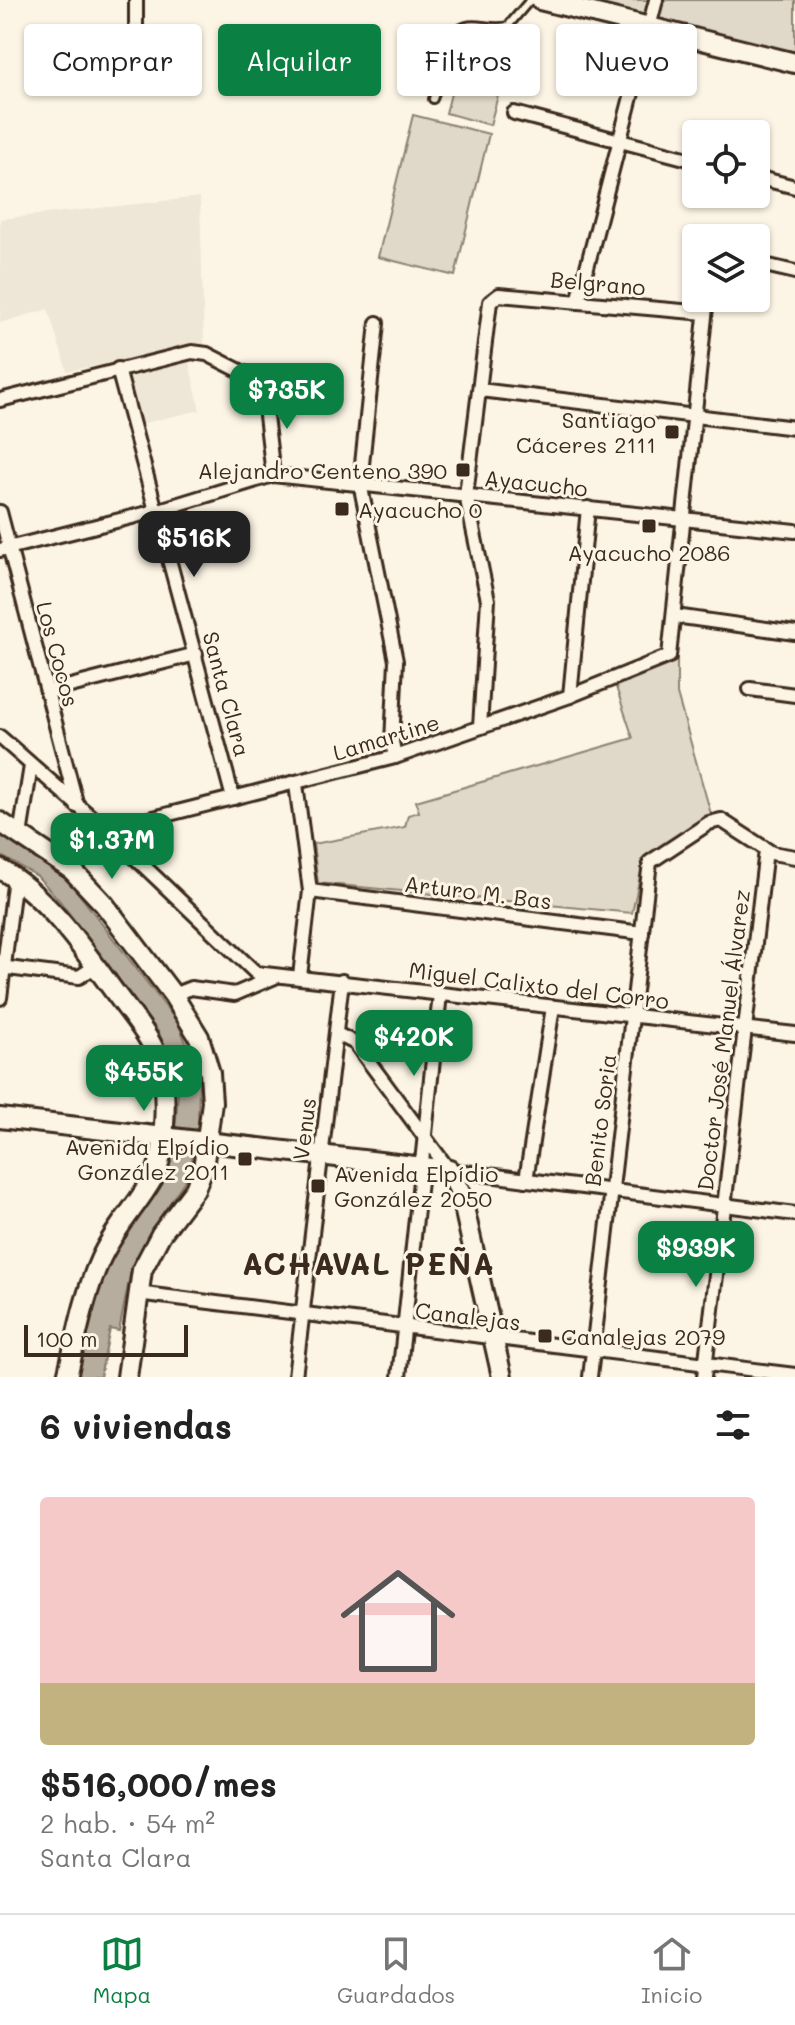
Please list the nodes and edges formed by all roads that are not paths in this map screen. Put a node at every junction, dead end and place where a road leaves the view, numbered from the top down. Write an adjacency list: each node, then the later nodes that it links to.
1 (136, 0): 5 (street)
2 (530, 0): 11 (lane)
3 (540, 0): 6 (main road)
4 (656, 0): 7 (street)
5 (136, 24)
6 (637, 24)
7 (650, 24)
8 (697, 39): 9 (main road)
9 (795, 63)
10 (630, 96): 13 (street)
11 (433, 99)
12 (514, 113): 13 (street)
13 (618, 141): 14 (street); 19 (street)
14 (682, 157)
15 (770, 181): 16 (street)
16 (795, 187)
17 (770, 266): 18 (street)
18 (795, 272)
19 (578, 302): 20 (street, Belgrano); 23 (street, Belgrano)
20 (705, 313): 25 (street)
21 (377, 323): 28 (street)
22 (118, 369): 24 (street); 27 (street); 31 (street, Santa Clara)
23 (480, 390): 25 (street); 29 (street)
24 (0, 400)
25 (695, 416): 26 (street); 33 (street)
26 (795, 428)
27 (273, 475): 28 (street, Ayacucho); 31 (street)
28 (360, 483): 29 (street, Ayacucho); 45 (street)
29 (466, 495): 30 (street, Ayacucho); 43 (street)
30 (588, 508): 33 (street, Ayacucho); 42 (street)
31 (156, 511): 35 (street); 38 (street, Santa Clara)
32 (0, 512): 35 (street, Los Cocos)
33 (685, 519): 34 (street, Ayacucho); 36 (street)
34 (795, 531)
35 (5, 549): 40 (street, Los Cocos)
36 (675, 616): 37 (street); 42 (street, Lamartine)
37 (795, 633)
38 (196, 654): 40 (street); 48 (street, Santa Clara)
39 (750, 689): 41 (street)
40 (47, 692): 49 (street, Los Cocos)
41 (795, 695)
42 (570, 696): 43 (street, Lamartine)
43 (480, 727): 45 (street, Lamartine)
44 (0, 737): 46 (street, Miguel Calixto del Corro)
45 (395, 757): 47 (street, Lamartine)
46 (31, 766): 49 (street, Miguel Calixto del Corro); 52 (street)
47 (296, 784): 48 (street, Lamartine); 56 (street)
48 (233, 798): 51 (street, Lamartine)
49 (77, 806): 51 (street, Miguel Calixto del Corro)
50 (0, 822): 52 (main road)
51 (106, 830): 60 (street, Miguel Calixto del Corro)
52 (20, 835): 64 (main road)
53 (766, 850): 54 (street); 57 (street, Benito Soria); 68 (street, Doctor José Manuel Álvarez)
54 (795, 857)
55 (7, 873): 58 (main road); 59 (street)
56 (310, 891): 57 (street, Arturo M. Bas); 61 (street)
57 (642, 933): 67 (street, Benito Soria)
58 (96, 966): 59 (street); 72 (main road)
59 (2, 967): 65 (street)
60 (278, 976): 61 (street, Miguel Calixto del Corro); 64 (street, Miguel Calixto del Corro)
61 (300, 976): 62 (street, Miguel Calixto del Corro)
62 (342, 981): 63 (street, Miguel Calixto del Corro); 69 (street, Venus)
63 (440, 994): 66 (street, Miguel Calixto del Corro); 73 (street)
64 (173, 995): 74 (main road)
65 (0, 998)
66 (553, 1007): 67 (street, Miguel Calixto del Corro); 78 (street)
67 (632, 1017): 68 (street, Miguel Calixto del Corro); 79 (street, Benito Soria)
68 (745, 1028): 70 (street, Miguel Calixto del Corro); 80 (street, Doctor José Manuel Álvarez)
69 (337, 1034): 73 (street); 75 (street, Venus)
70 (795, 1034)
71 (0, 1118): 72 (main road)
72 (167, 1139): 74 (main road); 89 (main road)
73 (427, 1141): 76 (street); 77 (street)
74 (203, 1143): 75 (main road); 82 (main road)
75 (321, 1154): 76 (main road); 83 (street, Venus)
76 (423, 1167): 77 (main road); 84 (street)
77 (449, 1170): 78 (street); 85 (main road)
78 (526, 1180): 79 (street)
79 (611, 1191): 80 (street); 86 (street, Benito Soria)
80 (724, 1205): 81 (street); 87 (street, Doctor José Manuel Álvarez)
81 (795, 1214)
82 (137, 1293): 83 (street, Canalejas); 90 (main road)
83 (303, 1316): 84 (street, Canalejas); 91 (street, Venus)
84 (403, 1329): 85 (street, Canalejas); 92 (street)
85 (494, 1339): 86 (street, Canalejas); 93 (main road)
86 (593, 1351): 87 (street, Canalejas); 94 (street, Benito Soria)
87 (704, 1371): 88 (street, Canalejas)
88 (795, 1375)
89 (67, 1377)
90 (127, 1377)
91 (295, 1377)
92 (399, 1377)
93 (502, 1377)
94 (590, 1377)

